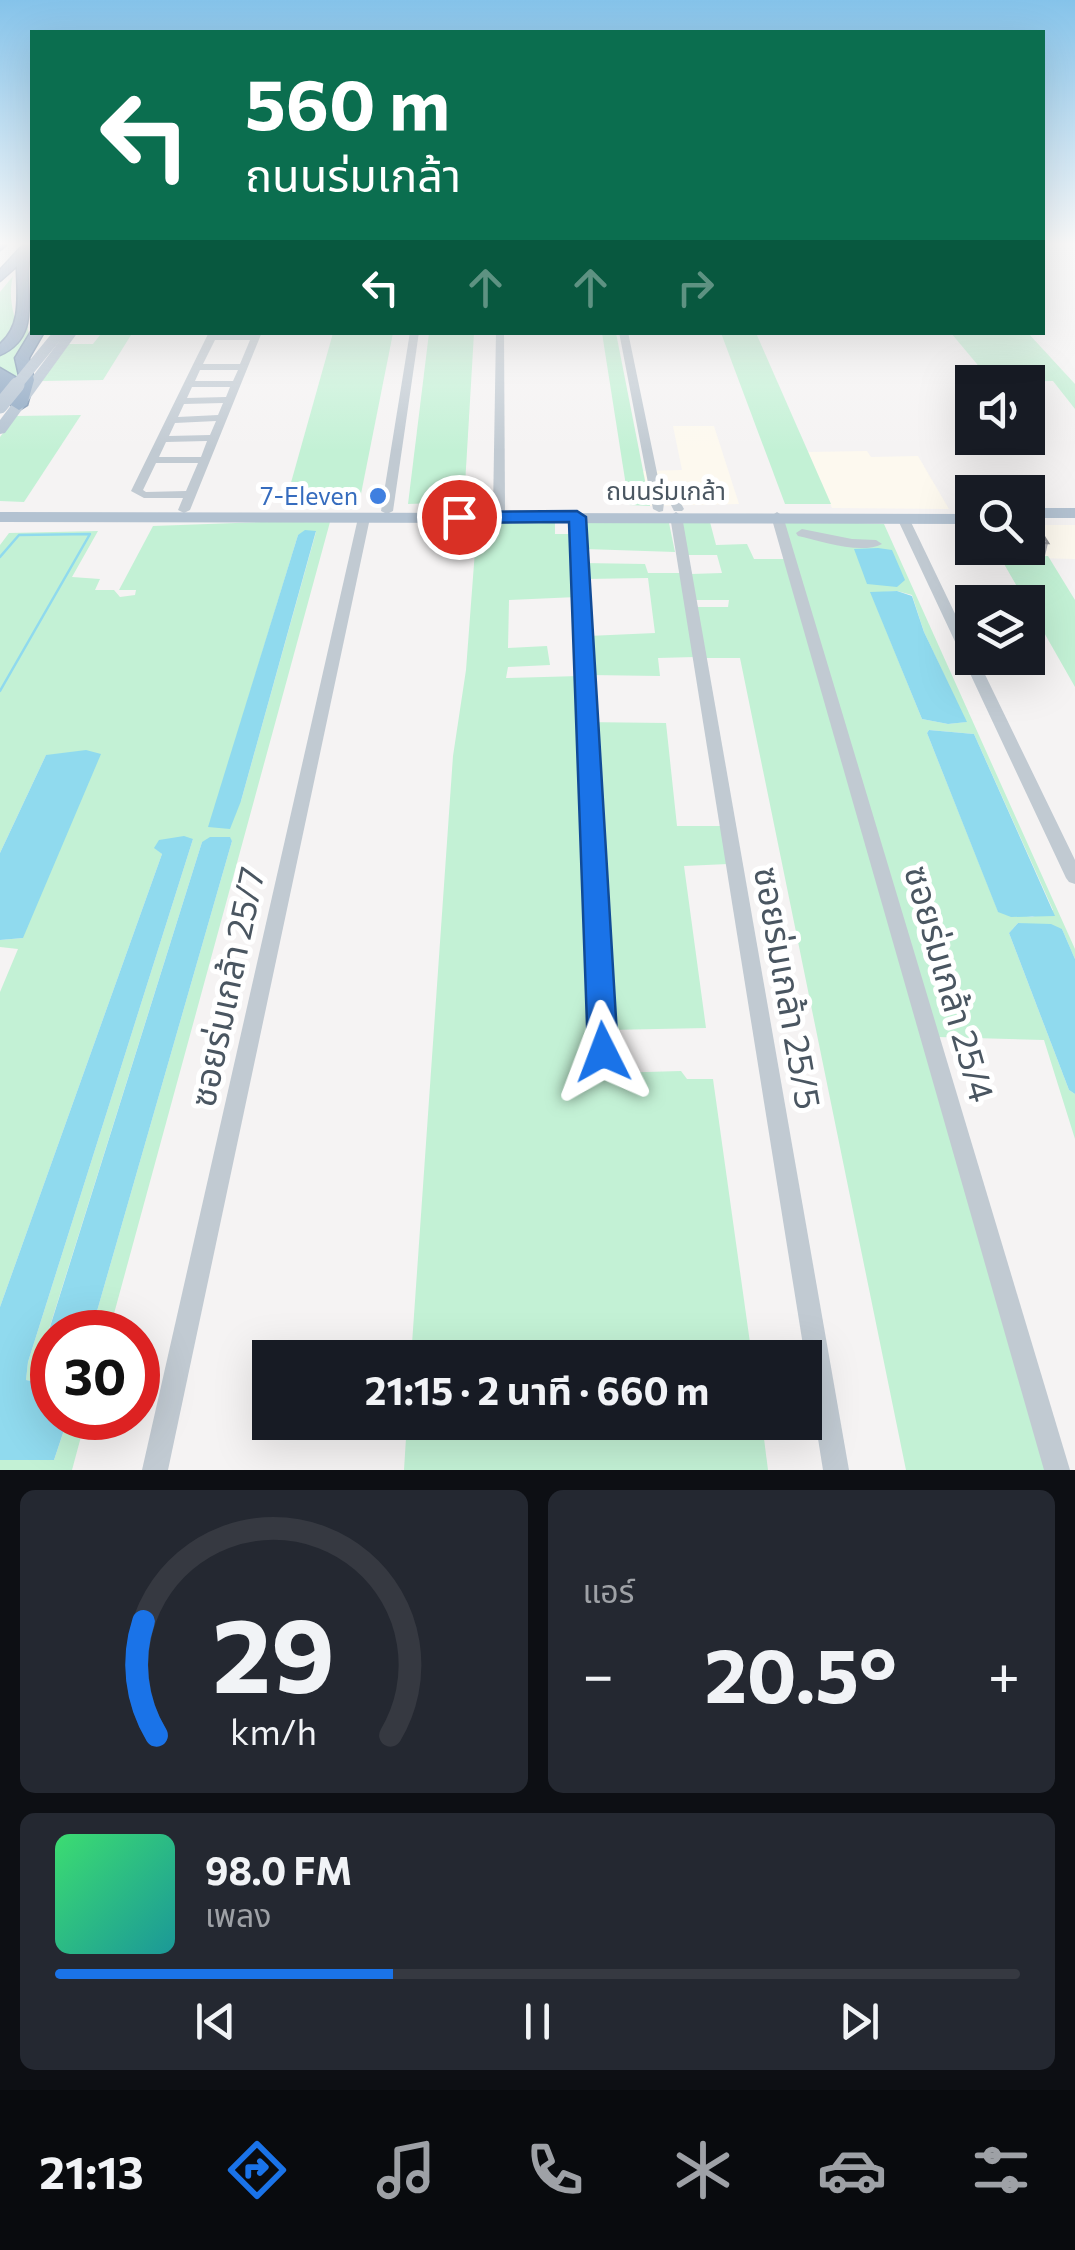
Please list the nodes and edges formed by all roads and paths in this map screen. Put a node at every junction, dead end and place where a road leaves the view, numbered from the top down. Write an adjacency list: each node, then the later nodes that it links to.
1 (24, 314): 10 (highway)
2 (36, 335): 19 (highway)
3 (58, 335): 20 (main road, bridge)
4 (70, 335): 19 (main road)
5 (212, 335): 6 (street); 12 (street)
6 (257, 335): 11 (street)
7 (415, 335): 30 (street)
8 (500, 335): 31 (street)
9 (624, 335): 29 (street, ซอยร่มเกล้า 25/5)
10 (0, 351)
11 (244, 366): 12 (street); 15 (street)
12 (197, 367): 14 (street)
13 (0, 372): 16 (highway)
14 (189, 384): 15 (street); 18 (street)
15 (236, 384): 17 (street)
16 (0, 393)
17 (230, 400): 18 (street); 21 (street)
18 (181, 401): 22 (street)
19 (19, 405): 23 (main road)
20 (0, 406)
21 (222, 418): 22 (street); 25 (street)
22 (172, 420): 24 (street)
23 (0, 430)
24 (163, 438): 25 (street); 26 (street)
25 (214, 438): 27 (street)
26 (153, 460): 27 (street); 28 (street)
27 (205, 460): 28 (street)
28 (188, 502): 30 (main road, ถนนร่มเกล้า); 32 (main road, ถนนร่มเกล้า)
29 (668, 509): 31 (main road, ถนนร่มเกล้า); 33 (main road, ถนนร่มเกล้า); 34 (main road, ถนนร่มเกล้า); 37 (main road, ถนนร่มเกล้า); 46 (street, ซอยร่มเกล้า 25/5)
30 (387, 510): 31 (main road, ถนนร่มเกล้า)
31 (500, 510)
32 (0, 514): 39 (main road, ถนนร่มเกล้า)
33 (776, 516): 40 (main road, ถนนร่มเกล้า); 47 (street, ซอยร่มเกล้า 25/4)
34 (955, 516)
35 (955, 516): 40 (main road, ถนนร่มเกล้า)
36 (1045, 516): 38 (main road)
37 (577, 517): 39 (main road, ถนนร่มเกล้า); 44 (street)
38 (1075, 517)
39 (364, 518): 45 (street, ซอยร่มเกล้า 25/7)
40 (903, 518): 43 (street)
41 (802, 533): 42 (street)
42 (876, 544)
43 (1075, 878)
44 (603, 1052)
45 (155, 1470)
46 (836, 1470)
47 (1057, 1470)

